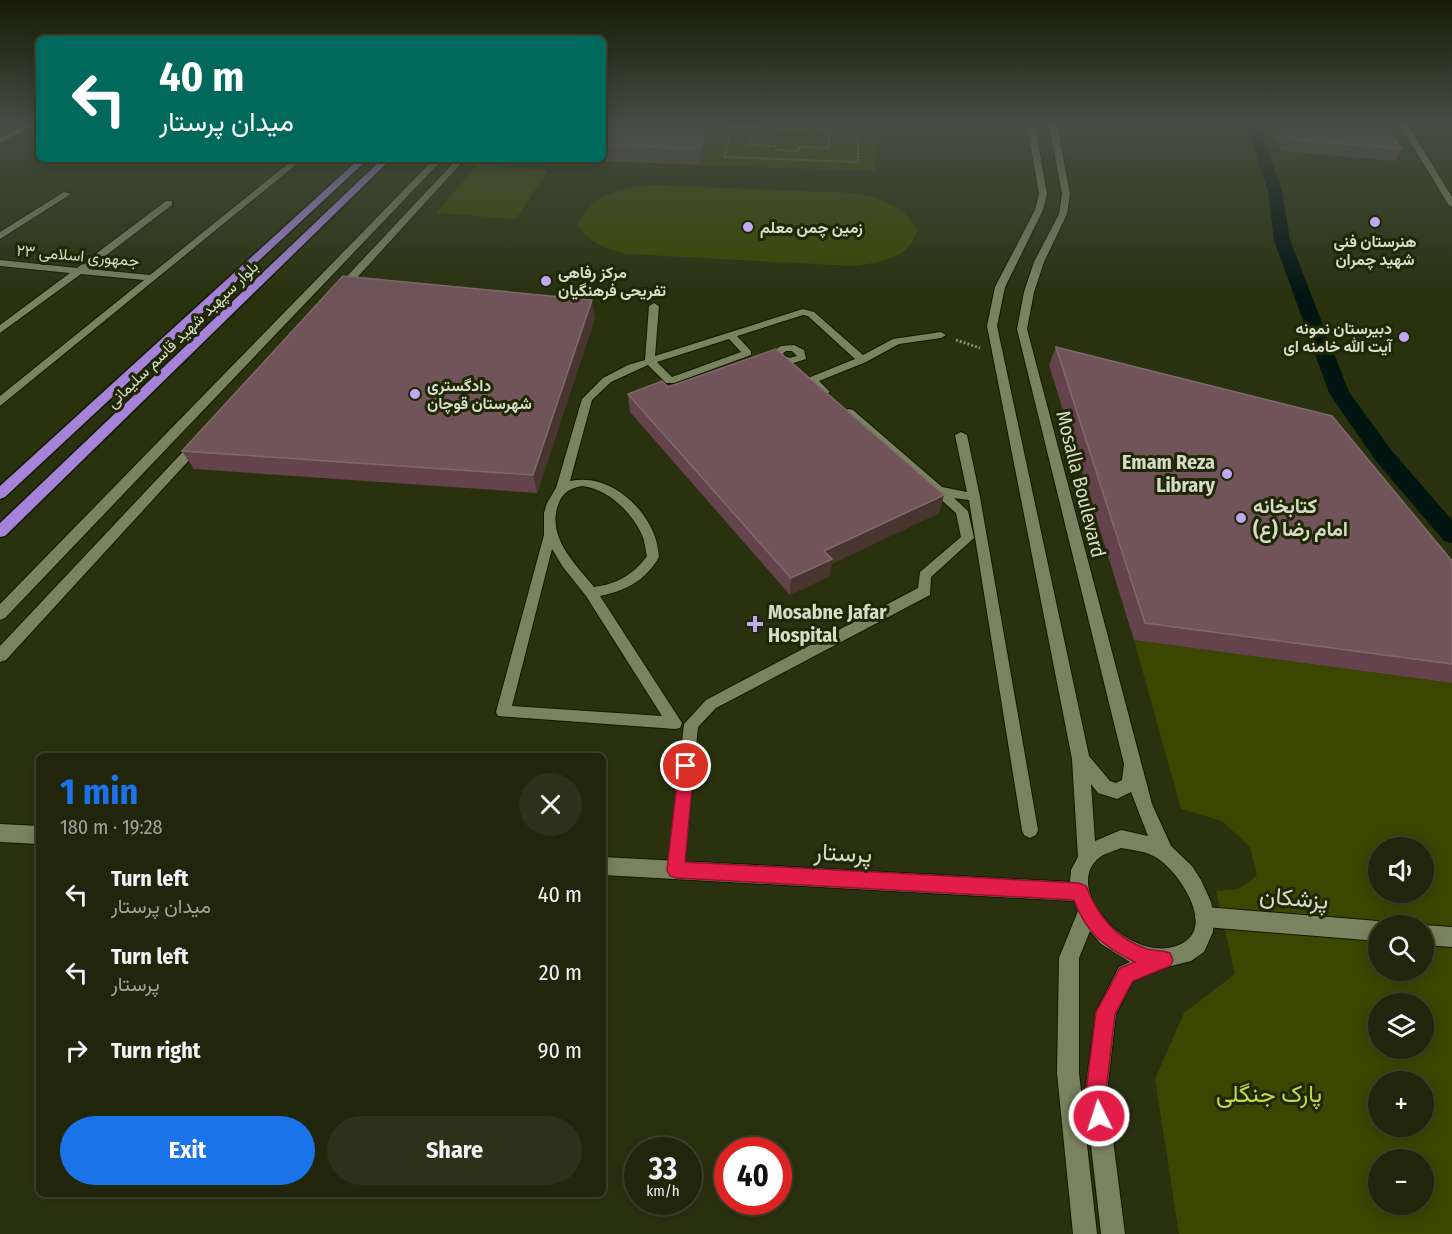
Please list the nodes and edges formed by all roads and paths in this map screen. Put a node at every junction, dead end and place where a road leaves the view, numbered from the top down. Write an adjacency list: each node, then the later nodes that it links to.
1 (269, 183): 15 (street)
2 (338, 183): 31 (highway, بلوار سپهبد شهید قاسم سلیمانی)
3 (363, 183): 33 (highway, بلوار سپهبد شهید قاسم سلیمانی)
4 (416, 183): 21 (street)
5 (439, 183): 16 (street)
6 (1041, 183): 23 (street)
7 (1064, 183): 39 (street, Mosalla Boulevard)
8 (1439, 183): 11 (street)
9 (67, 194): 12 (street)
10 (169, 203): 14 (street)
11 (1452, 204)
12 (0, 236)
13 (0, 263): 14 (street, جمهوری اسلامی ۲۳)
14 (80, 271): 15 (street, جمهوری اسلامی ۲۳); 18 (street)
15 (153, 278): 26 (street)
16 (333, 297)
17 (654, 306): 25 (lane)
18 (0, 330)
19 (730, 335): 24 (lane); 25 (lane); 25 (lane)
20 (941, 335): 23 (path); 24 (lane)
21 (258, 346): 22 (street); 36 (street)
22 (276, 348)
23 (998, 353): 38 (street)
24 (862, 360): 30 (lane)
25 (650, 361): 29 (lane)
26 (0, 402)
27 (961, 435): 32 (lane)
28 (204, 437): 37 (street)
29 (562, 488): 34 (lane); 35 (lane)
30 (940, 491): 32 (lane); 46 (lane)
31 (0, 494)
32 (974, 497): 40 (lane)
33 (0, 532)
34 (550, 535): 35 (lane); 35 (lane)
35 (591, 592)
36 (0, 614)
37 (0, 656)
38 (1082, 759): 39 (street); 44 (street)
39 (1132, 763): 43 (street, Mosalla Boulevard)
40 (1030, 830)
41 (0, 833): 42 (street)
42 (36, 835)
43 (1166, 853): 44 (street); 49 (street)
44 (1086, 854): 47 (street)
45 (606, 866): 46 (street, پرستار)
46 (676, 870): 47 (street, پرستار)
47 (1079, 892): 48 (street)
48 (1087, 913): 53 (street); 54 (street)
49 (1205, 917): 50 (street, پزشکان); 53 (street)
50 (1368, 930)
51 (1434, 936): 52 (street)
52 (1452, 937)
53 (1164, 960): 55 (street)
54 (1085, 1234)
55 (1113, 1234)

